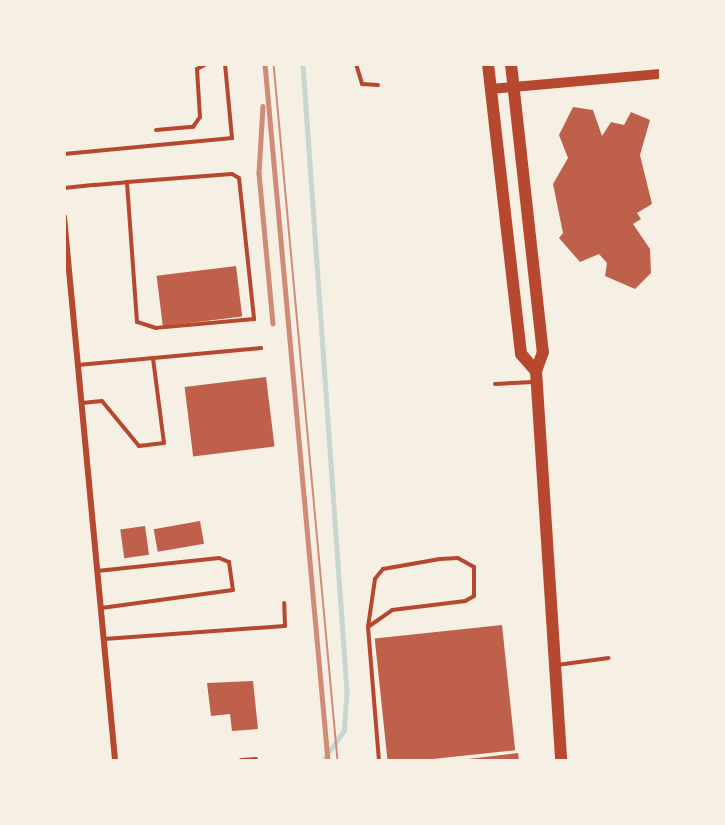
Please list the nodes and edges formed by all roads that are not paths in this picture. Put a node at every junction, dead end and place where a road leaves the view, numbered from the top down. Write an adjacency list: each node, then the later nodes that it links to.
1 (206, 64): 10 (lane)
2 (225, 64): 11 (lane)
3 (356, 64): 7 (lane)
4 (488, 64): 9 (main road)
5 (511, 64): 8 (main road)
6 (660, 74): 8 (street)
7 (378, 85)
8 (514, 87): 9 (street); 18 (main road)
9 (491, 88): 18 (main road)
10 (156, 130)
11 (64, 154)
12 (127, 182): 12 (lane); 13 (lane)
13 (64, 188)
14 (64, 217): 17 (street)
15 (261, 348): 16 (lane)
16 (153, 358): 17 (lane); 20 (lane)
17 (77, 365): 20 (street)
18 (536, 376): 19 (lane); 27 (main road)
19 (495, 384)
20 (81, 403): 21 (street)
21 (97, 571): 23 (street); 23 (lane)
22 (284, 603): 25 (lane)
23 (100, 608): 25 (street)
24 (368, 627): 24 (lane); 31 (lane)
25 (103, 639): 29 (street)
26 (609, 658): 27 (lane)
27 (552, 666): 32 (main road)
28 (256, 759): 30 (lane)
29 (115, 760)
30 (241, 760)
31 (379, 760)
32 (561, 760)

